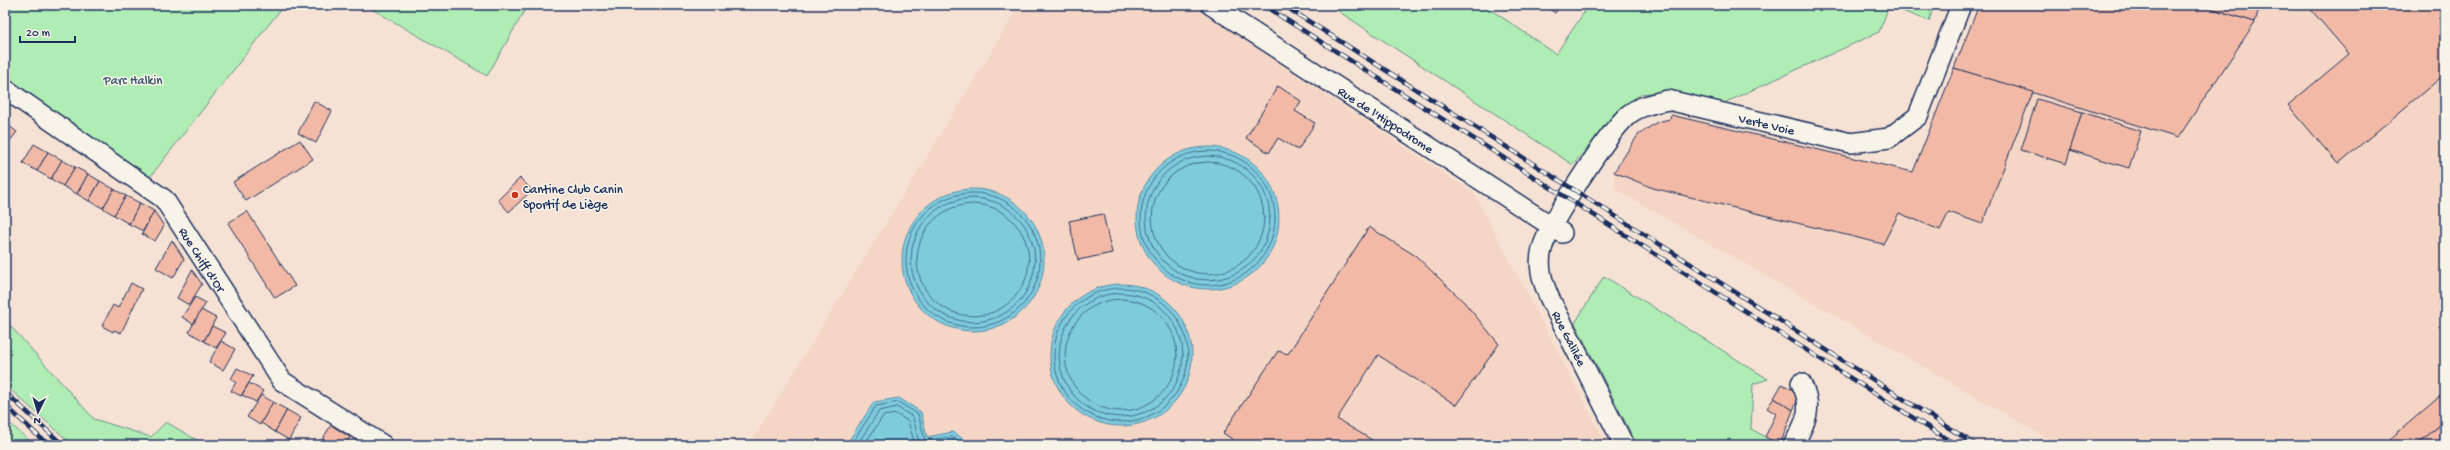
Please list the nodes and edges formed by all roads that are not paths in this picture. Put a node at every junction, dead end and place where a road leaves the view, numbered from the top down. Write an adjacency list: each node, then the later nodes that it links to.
1 (1211, 5): 4 (street, Rue de l'Hippodrome)
2 (1961, 5): 4 (street, Verte Voie)
3 (5, 89): 6 (street, Rue Chiff d'Or)
4 (1556, 230): 7 (street, Rue Galilée)
5 (1802, 383): 8 (street)
6 (383, 445)
7 (1624, 445)
8 (1794, 445)

